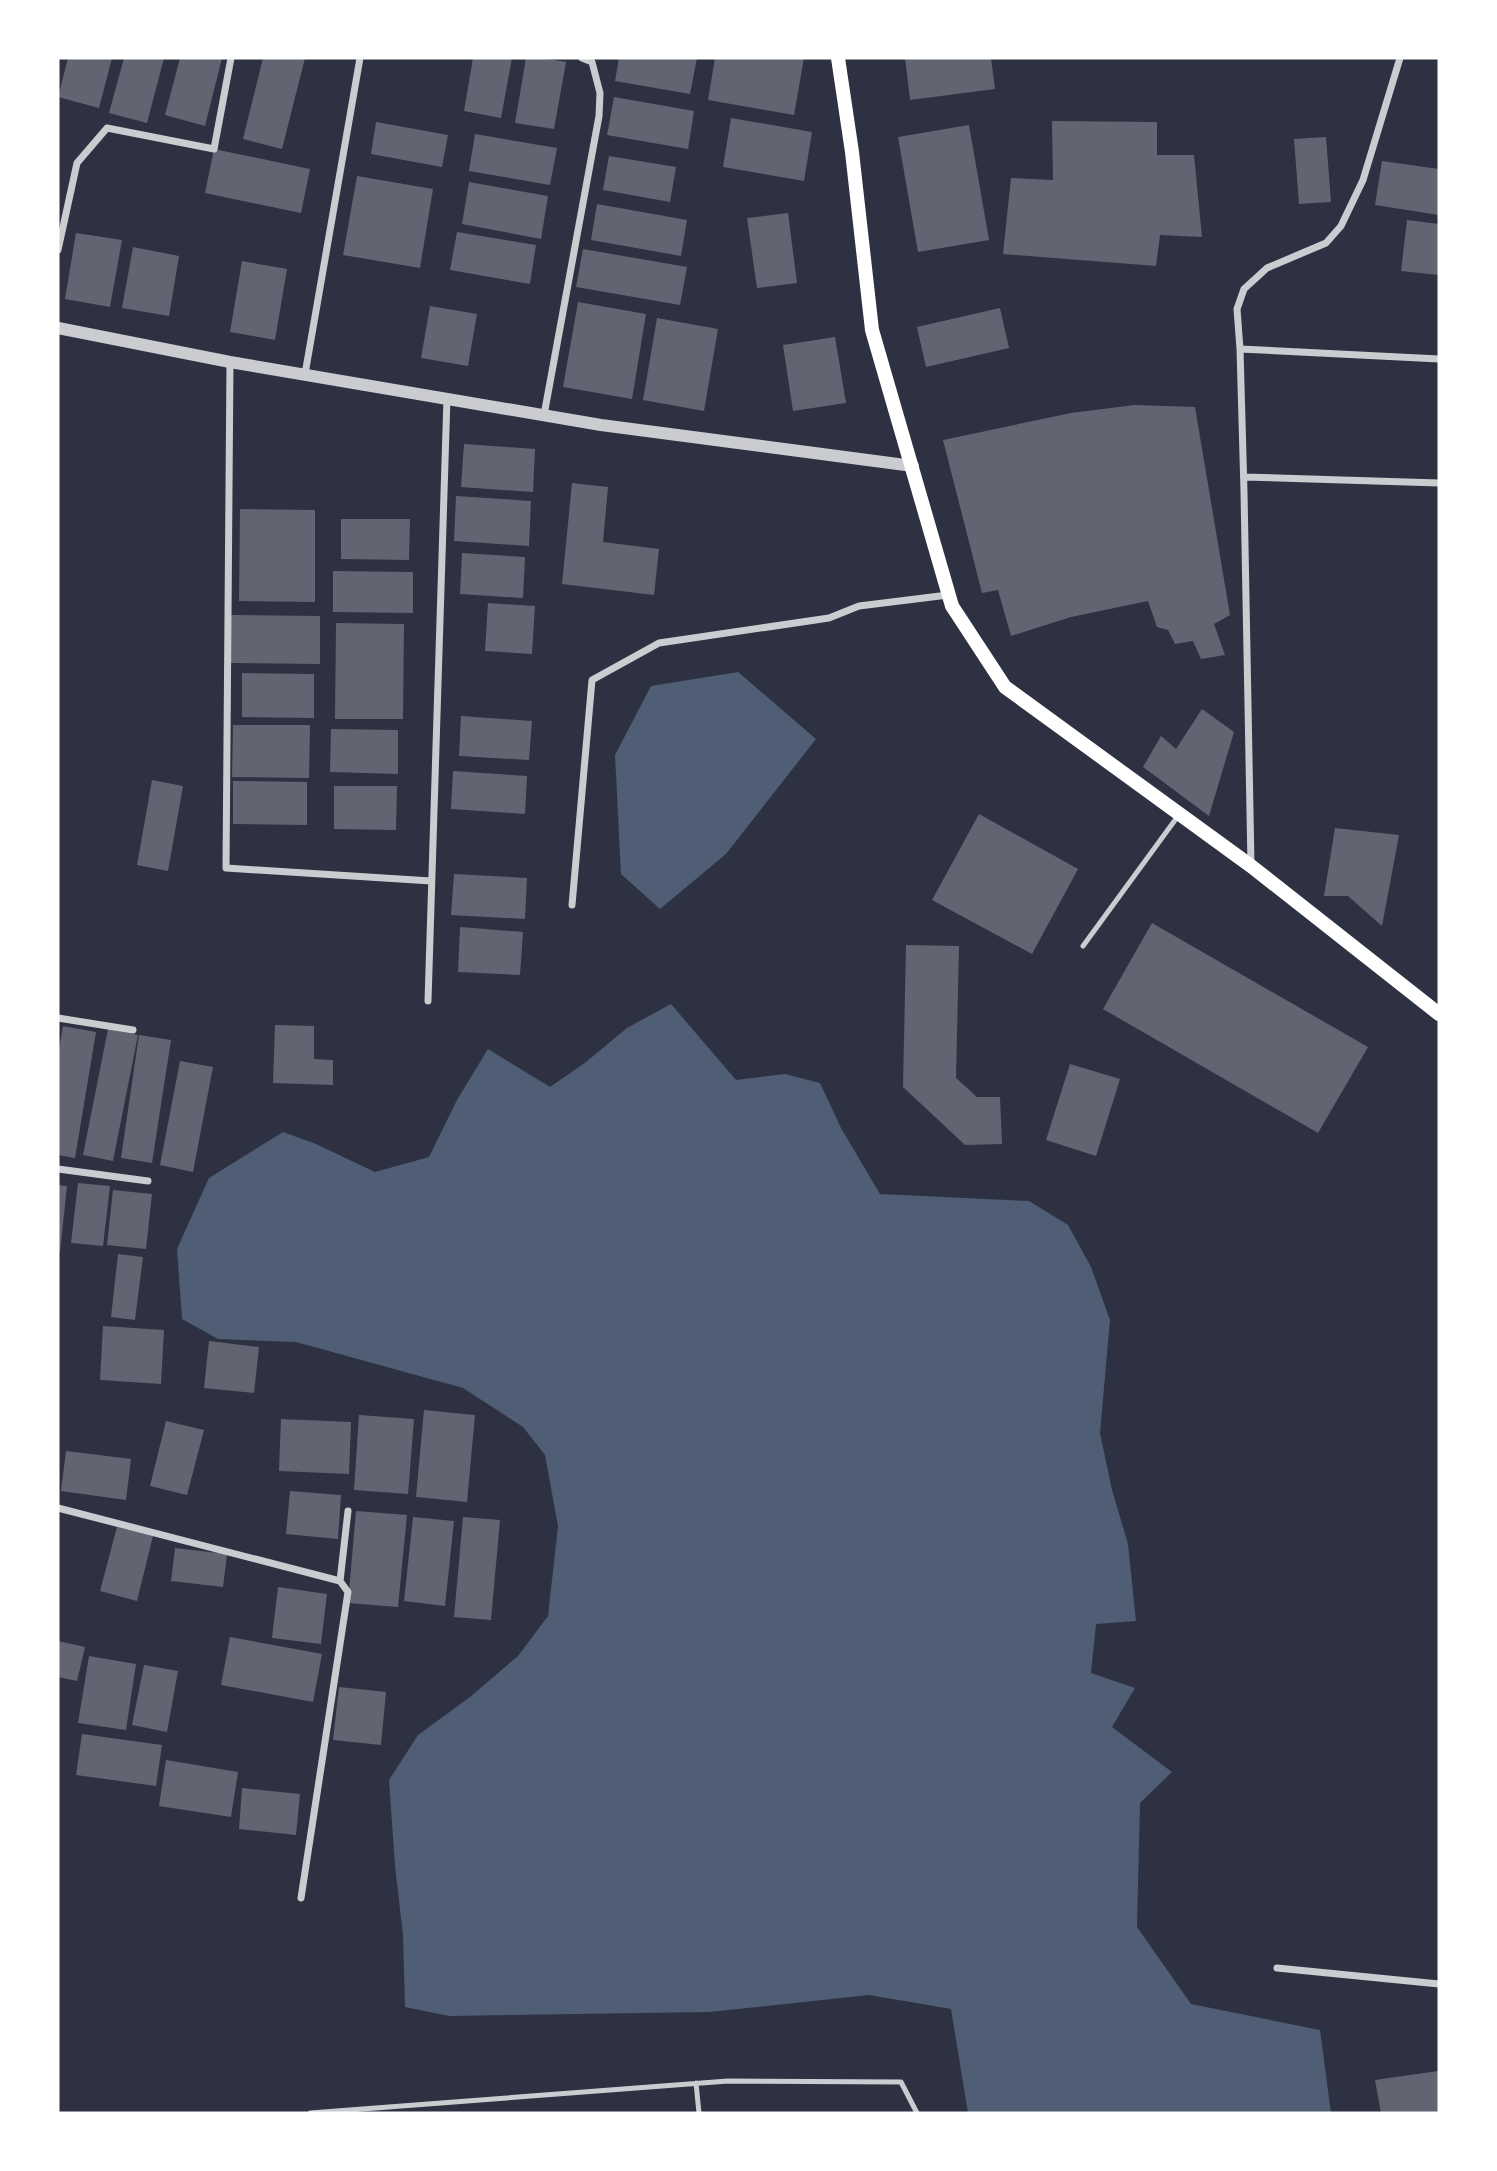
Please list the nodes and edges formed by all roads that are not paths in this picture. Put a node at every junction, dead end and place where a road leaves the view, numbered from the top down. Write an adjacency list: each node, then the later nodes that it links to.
1 (231, 58): 6 (street)
2 (360, 58): 11 (street)
3 (582, 58): 13 (street)
4 (838, 58): 14 (main road)
5 (1400, 58): 8 (street)
6 (58, 250)
7 (58, 328): 10 (street)
8 (1240, 349): 9 (street); 15 (street)
9 (1439, 359)
10 (230, 362): 11 (street); 20 (street)
11 (305, 374): 12 (street)
12 (447, 398): 13 (street); 20 (street)
13 (544, 415): 14 (street)
14 (913, 466): 17 (main road)
15 (1244, 477): 16 (street); 19 (street)
16 (1439, 483)
17 (949, 595): 18 (main road); 21 (street)
18 (1180, 814): 19 (main road); 22 (lane)
19 (1251, 866): 24 (main road)
20 (431, 881): 23 (street)
21 (572, 905)
22 (1083, 946)
23 (428, 1001)
24 (1439, 1014)
25 (58, 1018): 26 (street)
26 (133, 1030)
27 (58, 1169): 28 (street)
28 (148, 1181)
29 (58, 1508): 31 (street)
30 (348, 1511): 31 (street)
31 (340, 1581): 32 (street)
32 (301, 1898)
33 (1276, 1969): 34 (street)
34 (1439, 1984)
35 (696, 2083): 36 (lane); 37 (lane); 38 (lane)
36 (310, 2113)
37 (699, 2113)
38 (917, 2113)

